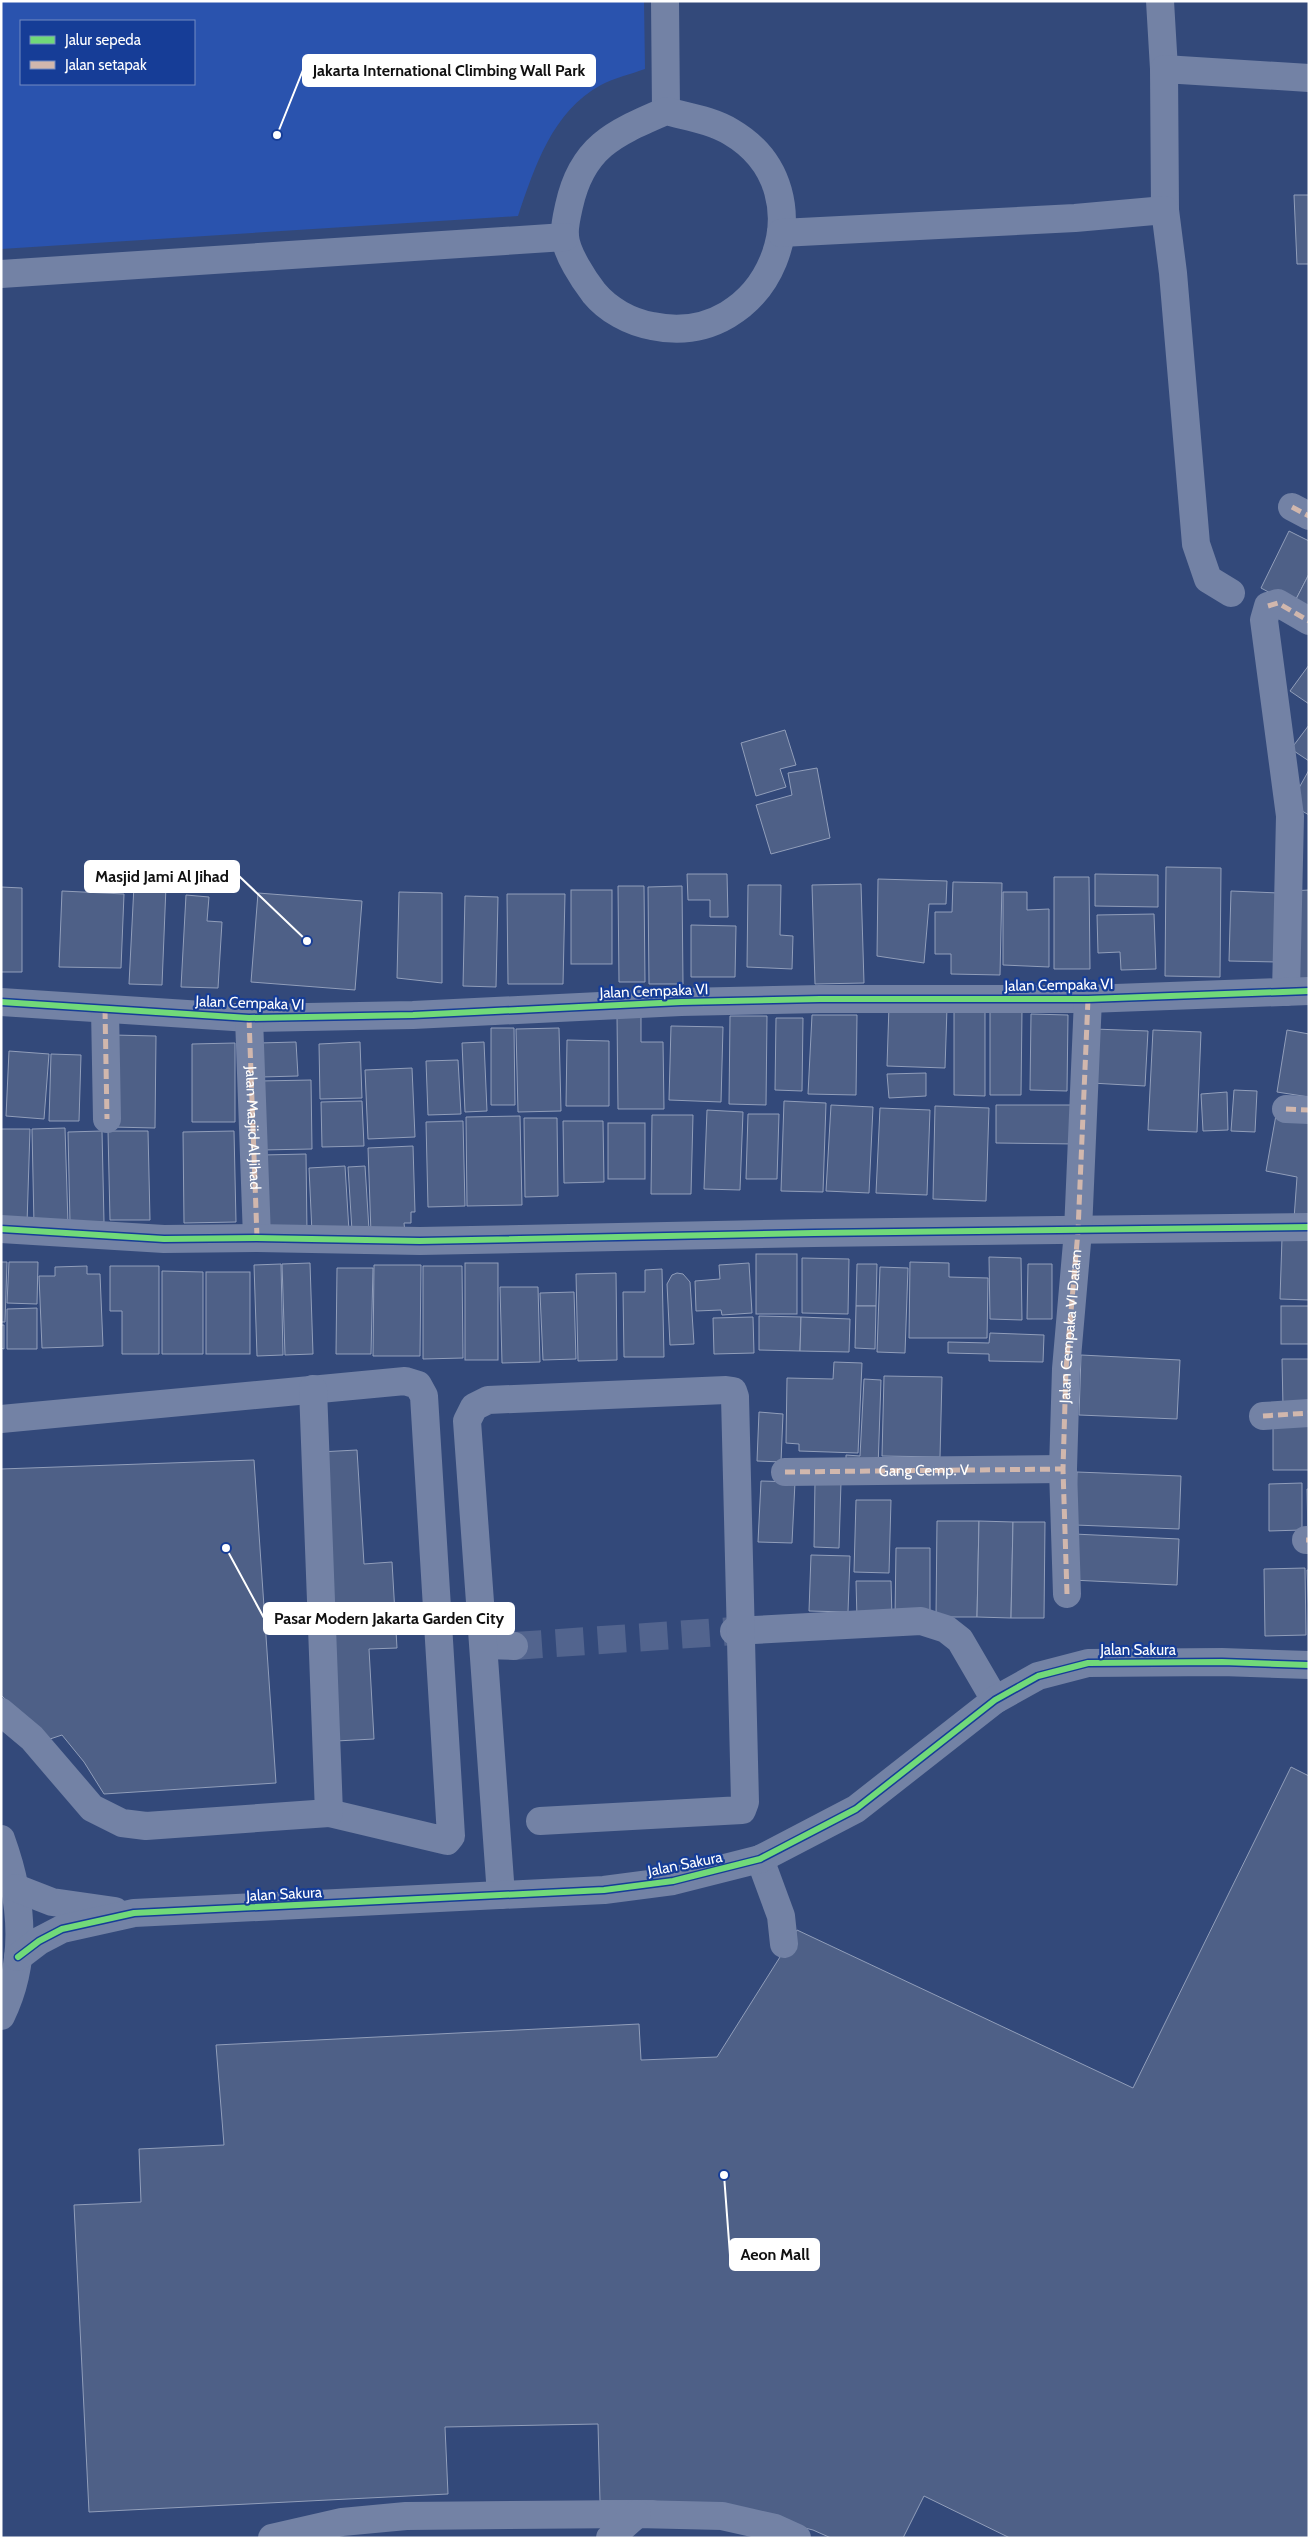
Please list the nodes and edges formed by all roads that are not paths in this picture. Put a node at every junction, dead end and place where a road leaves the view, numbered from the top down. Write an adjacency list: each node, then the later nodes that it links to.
1 (665, 1): 5 (street)
2 (1160, 1): 3 (street)
3 (1164, 69): 4 (street); 6 (street)
4 (1309, 78)
5 (666, 112): 7 (street); 8 (street)
6 (1165, 210): 7 (street); 10 (street)
7 (781, 234): 8 (street)
8 (565, 237): 9 (street)
9 (1, 274)
10 (1231, 593)
11 (1309, 620): 12 (street)
12 (1297, 992): 13 (street, Jalan Cempaka VI)
13 (1088, 999): 16 (street, Jalan Cempaka VI); 20 (street, Jalan Cempaka VI Dalam)
14 (1, 1002): 15 (street, Jalan Cempaka VI)
15 (105, 1009): 16 (street, Jalan Cempaka VI); 17 (street)
16 (249, 1018): 21 (street, Jalan Masjid Al Jihad)
17 (107, 1119)
18 (1309, 1227): 20 (street)
19 (1, 1229): 21 (street)
20 (1078, 1231): 21 (street); 26 (street, Jalan Cempaka VI Dalam)
21 (257, 1238)
22 (313, 1390): 25 (street); 35 (street); 35 (street)
23 (1309, 1413): 24 (street)
24 (1263, 1416)
25 (1, 1418)
26 (1063, 1469): 27 (street, Gang Cemp. V); 28 (street, Jalan Cempaka VI Dalam)
27 (784, 1472)
28 (1067, 1594)
29 (737, 1631): 30 (street); 33 (street); 36 (street)
30 (484, 1645): 31 (street); 40 (street)
31 (514, 1646)
32 (1309, 1664): 33 (street, Jalan Sakura)
33 (995, 1700): 38 (street, Jalan Sakura)
34 (1, 1712): 35 (street)
35 (329, 1814)
36 (540, 1821)
37 (1, 1839): 39 (street)
38 (760, 1859): 40 (street, Jalan Sakura); 42 (street)
39 (16, 1888): 41 (street, Jalan Sakura); 43 (street)
40 (502, 1895): 41 (street, Jalan Sakura)
41 (134, 1913): 43 (street, Jalan Sakura)
42 (784, 1944)
43 (18, 1956): 44 (street)
44 (1, 2016)
45 (637, 2514): 46 (street); 47 (street); 48 (street)
46 (272, 2538)
47 (610, 2538)
48 (797, 2538)

